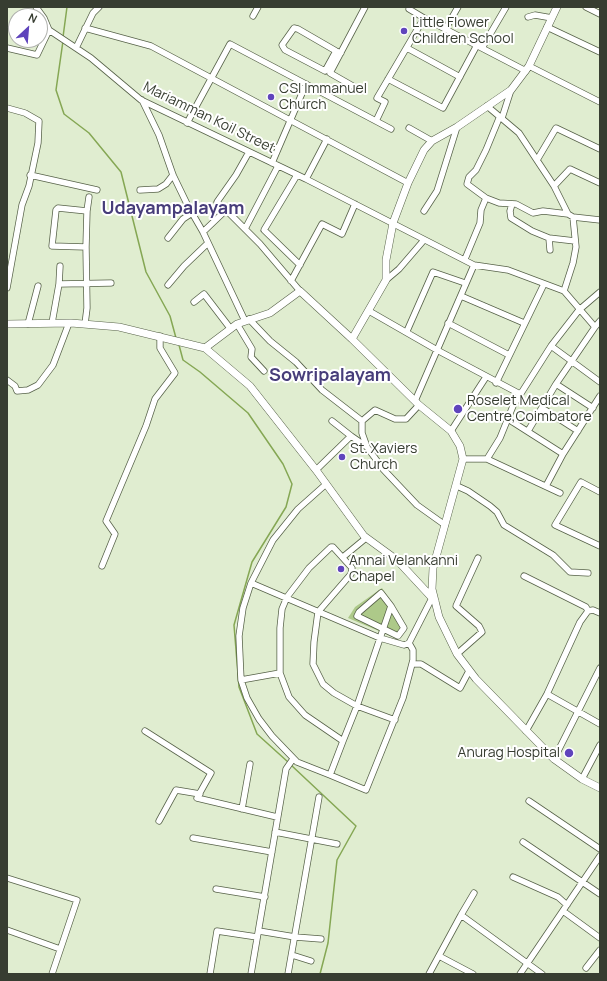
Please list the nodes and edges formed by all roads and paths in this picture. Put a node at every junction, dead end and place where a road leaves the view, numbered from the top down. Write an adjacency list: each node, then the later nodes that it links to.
1 (37, 7): 20 (street, Mariamman Koil Street)
2 (94, 7): 11 (street)
3 (99, 7): 11 (street)
4 (258, 7): 13 (street)
5 (365, 7): 26 (street)
6 (458, 7): 19 (street)
7 (506, 7): 21 (street)
8 (557, 7): 16 (street)
9 (586, 7): 12 (street)
10 (408, 8): 15 (street)
11 (93, 13): 18 (street)
12 (600, 14)
13 (253, 16)
14 (528, 17): 16 (street)
15 (424, 18): 19 (street); 24 (street)
16 (552, 18): 17 (street)
17 (547, 27): 25 (street); 27 (street)
18 (85, 28): 23 (street); 29 (street)
19 (446, 28): 21 (street)
20 (49, 30): 22 (street); 23 (street, Mariamman Koil Street)
21 (479, 47): 27 (street); 28 (street)
22 (7, 48)
23 (76, 48): 34 (street, Mariamman Koil Street)
24 (407, 48): 28 (street); 30 (street)
25 (599, 51)
26 (338, 52): 26 (street); 32 (street)
27 (528, 69): 33 (street); 35 (street)
28 (460, 77): 30 (street)
29 (213, 78): 31 (street); 39 (street); 41 (street)
30 (388, 79): 40 (street)
31 (306, 84): 39 (street); 40 (street)
32 (358, 89)
33 (511, 90): 36 (street); 38 (street)
34 (141, 100): 41 (street, Mariamman Koil Street); 52 (street)
35 (600, 102)
36 (487, 106): 38 (street); 42 (street)
37 (7, 108): 51 (street)
38 (501, 117): 49 (street); 61 (street)
39 (290, 120): 45 (street); 50 (street)
40 (376, 121): 44 (street)
41 (187, 123): 48 (street, Mariamman Koil Street)
42 (457, 127): 46 (street); 65 (street)
43 (409, 128): 46 (street)
44 (391, 129)
45 (327, 139): 54 (street); 55 (street)
46 (432, 141): 55 (street)
47 (600, 149): 49 (street)
48 (249, 152): 50 (street, Mariamman Koil Street); 64 (street)
49 (537, 160): 57 (street)
50 (275, 164): 53 (street, Mariamman Koil Street); 71 (street)
51 (30, 175): 58 (street); 93 (street)
52 (173, 175): 59 (street); 67 (street)
53 (297, 175): 54 (street, Mariamman Koil Street); 81 (street)
54 (306, 179): 62 (street, Mariamman Koil Street)
55 (408, 183): 70 (street)
56 (600, 183): 57 (street)
57 (554, 186): 68 (street)
58 (97, 190)
59 (140, 190)
60 (89, 197): 66 (street)
61 (486, 198): 63 (street); 80 (street)
62 (355, 204): 70 (street, Mariamman Koil Street); 81 (street)
63 (512, 204): 68 (street); 74 (street)
64 (226, 210): 71 (street); 72 (street)
65 (424, 211)
66 (87, 212): 78 (street); 78 (street)
67 (192, 213): 72 (street); 73 (street)
68 (571, 216): 69 (street); 76 (street)
69 (600, 220)
70 (393, 223): 75 (street, Mariamman Koil Street); 84 (street)
71 (245, 229): 85 (street)
72 (203, 232): 77 (street)
73 (168, 238)
74 (549, 238): 76 (street); 79 (street)
75 (424, 240): 80 (street, Mariamman Koil Street); 84 (street)
76 (575, 241): 95 (street)
77 (208, 243): 91 (street); 101 (street)
78 (86, 247): 89 (street)
79 (550, 250)
80 (465, 259): 82 (street, Mariamman Koil Street)
81 (300, 265): 85 (street)
82 (474, 265): 87 (street); 90 (street)
83 (60, 266): 88 (street)
84 (386, 280): 100 (street)
85 (291, 281): 94 (street)
86 (111, 283): 89 (street)
87 (465, 283): 97 (street); 112 (street)
88 (59, 284): 89 (street); 103 (street)
89 (87, 284): 109 (street)
90 (544, 284): 95 (street); 102 (street)
91 (168, 285)
92 (38, 286): 108 (street)
93 (7, 288)
94 (300, 291): 101 (street); 114 (street)
95 (564, 291): 99 (street)
96 (600, 292): 99 (street)
97 (461, 296): 102 (street); 105 (street)
98 (194, 302): 111 (street)
99 (580, 310): 106 (street); 115 (street)
100 (369, 311): 112 (street); 114 (street)
101 (247, 320): 110 (street); 133 (street)
102 (524, 322): 118 (street)
103 (52, 323): 104 (street); 108 (street)
104 (69, 323): 109 (street); 122 (street)
105 (448, 323): 117 (street); 118 (street)
106 (599, 323): 119 (street)
107 (7, 324): 108 (street)
108 (28, 324)
109 (85, 324): 113 (street)
110 (237, 324): 111 (street); 120 (street)
111 (230, 328): 116 (street)
112 (407, 331): 117 (street)
113 (160, 336): 116 (street); 153 (street)
114 (352, 339): 128 (street)
115 (551, 346): 119 (street); 126 (street)
116 (205, 348): 142 (street)
117 (437, 350): 121 (street); 128 (street)
118 (509, 355): 124 (street)
119 (572, 361): 123 (street); 125 (street)
120 (264, 370)
121 (486, 377): 124 (street); 134 (street)
122 (7, 380)
123 (600, 382)
124 (496, 383): 126 (street)
125 (556, 384): 129 (street); 130 (street)
126 (520, 394): 131 (street)
127 (600, 396): 130 (street)
128 (417, 403): 133 (street); 134 (street)
129 (542, 408): 135 (street); 136 (street)
130 (593, 408): 136 (street)
131 (508, 419): 135 (street); 141 (street)
132 (332, 421): 137 (street)
133 (362, 421): 138 (street)
134 (452, 431): 140 (street)
135 (528, 431): 139 (street)
136 (578, 431): 139 (street)
137 (351, 436): 138 (street); 142 (street)
138 (367, 447): 148 (street)
139 (564, 454): 145 (street)
140 (464, 459): 141 (street); 144 (street)
141 (487, 459): 145 (street)
142 (316, 470): 143 (street)
143 (325, 485): 149 (street); 156 (street)
144 (457, 486): 148 (street); 154 (street)
145 (546, 486): 147 (street)
146 (600, 492): 150 (street)
147 (560, 494)
148 (445, 525): 158 (street)
149 (366, 538): 151 (street); 158 (street)
150 (600, 546)
151 (343, 557): 157 (street); 161 (street)
152 (478, 558): 166 (street)
153 (102, 566)
154 (588, 573)
155 (524, 576): 160 (street)
156 (251, 583): 157 (street); 171 (street)
157 (286, 597): 161 (street); 170 (street)
158 (433, 599): 165 (street); 166 (street)
159 (392, 606): 163 (street); 163 (street); 163 (street)
160 (588, 611): 162 (street); 172 (street)
161 (318, 612): 164 (street); 173 (street)
162 (600, 613)
163 (384, 628): 164 (street)
164 (380, 638): 165 (street); 173 (street)
165 (410, 643): 167 (street)
166 (457, 654): 169 (street)
167 (412, 664): 169 (street); 175 (street)
168 (600, 668): 174 (street)
169 (469, 671): 178 (street)
170 (280, 673): 171 (street); 179 (street)
171 (241, 680): 181 (street)
172 (547, 694): 174 (street); 178 (street)
173 (357, 706): 175 (street); 179 (street)
174 (578, 712): 176 (street); 182 (street)
175 (395, 720): 184 (street)
176 (600, 724)
177 (145, 731): 187 (street)
178 (526, 731): 182 (street)
179 (343, 741): 184 (street)
180 (600, 745): 185 (street)
181 (293, 759): 184 (street); 191 (street)
182 (554, 759): 185 (street)
183 (250, 764): 190 (street)
184 (330, 775)
185 (582, 780): 186 (street)
186 (600, 788)
187 (200, 794): 190 (street); 192 (street)
188 (318, 797): 195 (street)
189 (529, 801): 198 (street)
190 (242, 808): 191 (street)
191 (277, 817): 193 (street)
192 (159, 821)
193 (275, 832): 195 (street); 199 (street)
194 (193, 838): 199 (street)
195 (312, 840): 197 (street); 214 (street)
196 (523, 842): 203 (street)
197 (337, 844)
198 (600, 849)
199 (272, 852): 207 (street)
200 (600, 856): 203 (street)
201 (513, 877): 208 (street)
202 (7, 878): 217 (street)
203 (582, 881): 206 (street); 208 (street)
204 (216, 889): 207 (street)
205 (474, 892): 210 (street)
206 (600, 894)
207 (265, 897): 212 (street)
208 (567, 905): 209 (street)
209 (563, 911): 215 (street); 222 (street)
210 (461, 915): 220 (street); 222 (street)
211 (7, 930): 217 (street)
212 (259, 931): 213 (street); 214 (street)
213 (257, 937): 225 (street); 226 (street)
214 (295, 937): 216 (street); 219 (street)
215 (600, 938)
216 (321, 939)
217 (60, 949): 224 (street)
218 (600, 950): 223 (street)
219 (292, 955): 221 (street); 227 (street)
220 (439, 956): 228 (street); 229 (street)
221 (311, 961)
222 (527, 964): 230 (street); 231 (street)
223 (586, 968)
224 (52, 974)
225 (210, 974)
226 (251, 974)
227 (288, 974)
228 (429, 974)
229 (473, 974)
230 (520, 974)
231 (542, 974)

